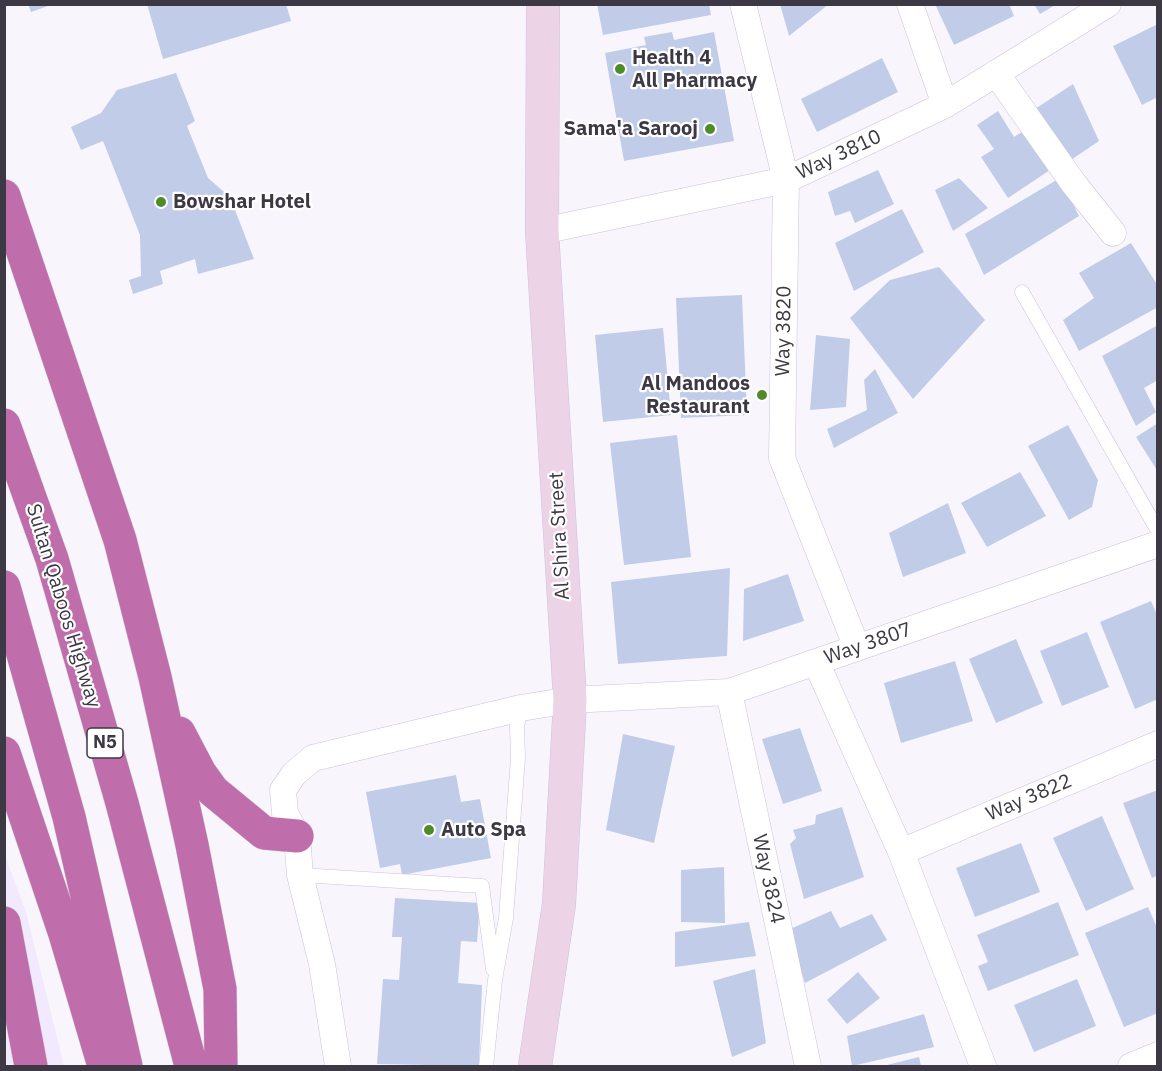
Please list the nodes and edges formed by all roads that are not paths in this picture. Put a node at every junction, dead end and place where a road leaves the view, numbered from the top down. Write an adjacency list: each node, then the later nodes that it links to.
1 (543, 4): 9 (street, Al Shira Street)
2 (743, 4): 7 (street, Way 3820)
3 (910, 4): 6 (street)
4 (1108, 4): 5 (street, Way 3810)
5 (996, 74): 6 (street, Way 3810); 10 (street)
6 (945, 105): 7 (street, Way 3810)
7 (786, 180): 9 (street, Way 3810); 16 (street, Way 3820)
8 (4, 196): 18 (highway)
9 (542, 231): 20 (street, Al Shira Street)
10 (1113, 233)
11 (1022, 292): 13 (lane)
12 (4, 425): 35 (highway, Sultan Qaboos Highway / N5)
13 (1158, 531)
14 (1158, 544): 16 (street, Way 3807)
15 (4, 587): 34 (highway)
16 (857, 648): 17 (street, Way 3807)
17 (816, 662): 19 (street, Way 3807); 25 (street)
18 (155, 677): 24 (highway); 36 (highway)
19 (729, 692): 20 (street, Way 3807); 40 (street, Way 3824)
20 (570, 700): 21 (street, Way 3807); 39 (street, Al Shira Street)
21 (521, 708): 24 (street, Way 3807); 28 (lane)
22 (1158, 744): 25 (street, Way 3822)
23 (4, 753): 29 (highway)
24 (297, 836): 26 (street)
25 (901, 852): 41 (street)
26 (300, 875): 28 (lane); 37 (street)
27 (4, 923): 31 (highway)
28 (495, 980): 38 (lane)
29 (91, 1023): 32 (highway); 33 (highway)
30 (1158, 1055): 42 (street)
31 (31, 1066)
32 (98, 1066)
33 (104, 1066)
34 (126, 1066)
35 (191, 1066)
36 (221, 1066)
37 (338, 1066)
38 (486, 1066)
39 (535, 1066)
40 (808, 1066)
41 (983, 1066)
42 (1131, 1066)

